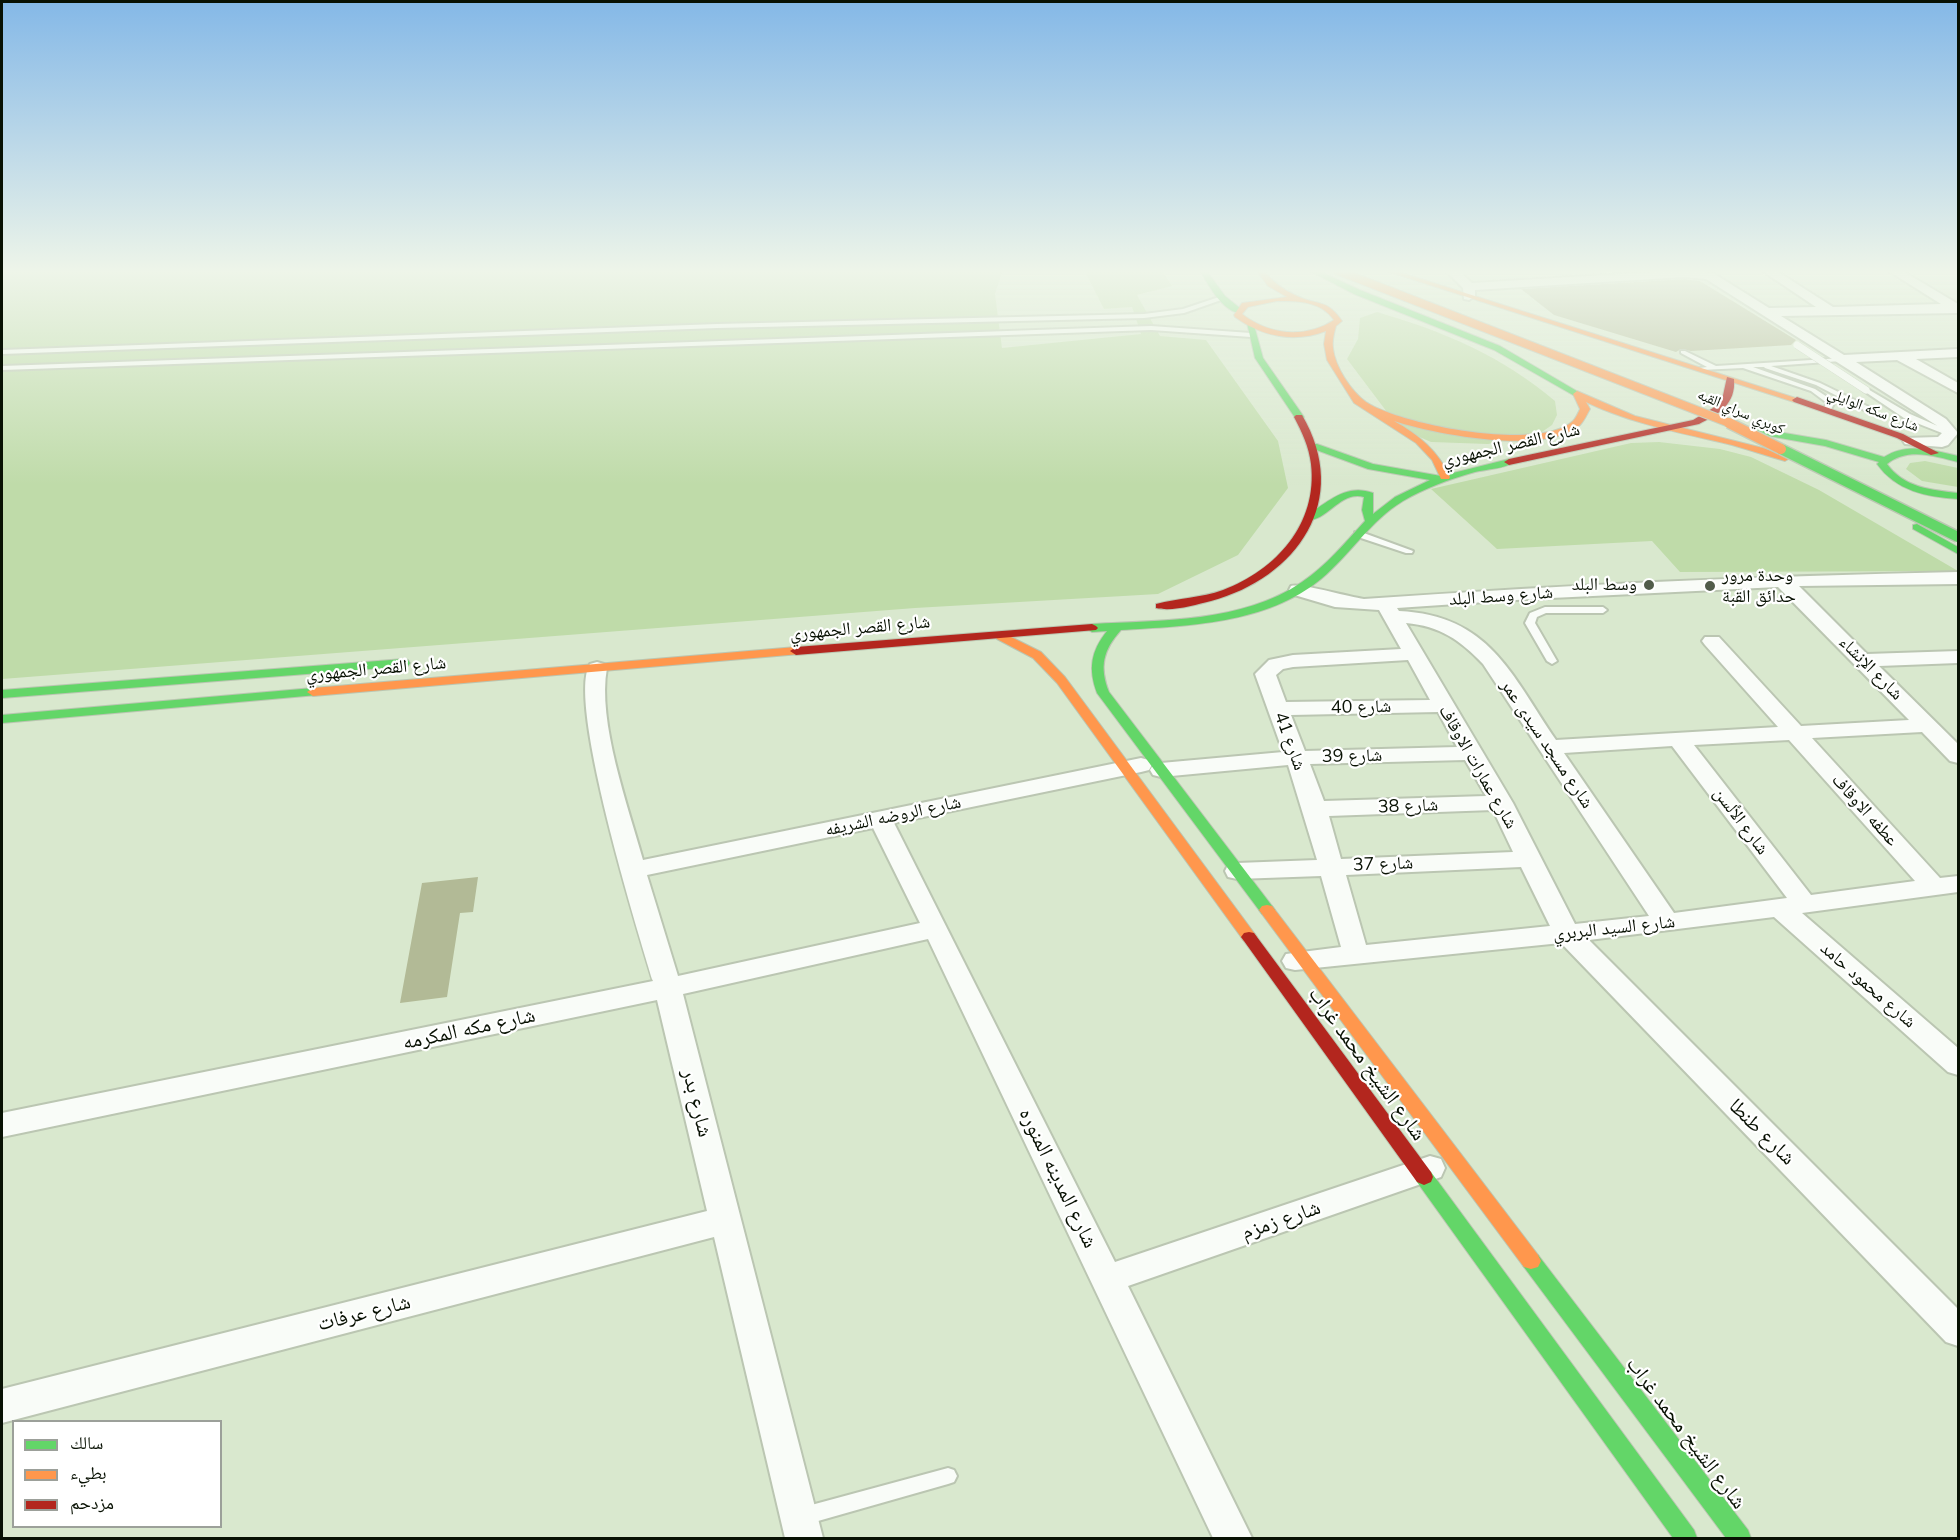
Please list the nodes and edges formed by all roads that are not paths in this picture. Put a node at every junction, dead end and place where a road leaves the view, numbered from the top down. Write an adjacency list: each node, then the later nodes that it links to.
1 (281, 342): 12 (lane)
2 (815, 342): 19 (lane)
3 (1253, 342): 30 (main road)
4 (1327, 342): 24 (main road)
5 (1482, 342): 23 (main road)
6 (1521, 342): 42 (main road, كوبري سراي القبه, bridge)
7 (1544, 342): 34 (main road, كوبري سراي القبه)
8 (1587, 342): 16 (main road)
9 (1629, 342): 16 (main road, شارع سكه الوايلي)
10 (1815, 342): 15 (street)
11 (1797, 345): 27 (lane, bridge)
12 (2, 352)
13 (1959, 353): 14 (street)
14 (1899, 356): 15 (street); 22 (street)
15 (1841, 358): 17 (lane); 27 (street)
16 (1694, 362): 20 (lane); 21 (main road, شارع سكه الوايلي)
17 (1757, 364): 18 (lane); 25 (lane)
18 (1741, 366): 20 (lane); 26 (lane)
19 (2, 368)
20 (1715, 368): 21 (lane)
21 (1731, 379): 26 (main road, شارع سكه الوايلي); 28 (main road, شارع القصر الجمهوري)
22 (1959, 389)
23 (1577, 394): 24 (main road); 28 (main road)
24 (1357, 401): 36 (main road)
25 (1867, 408)
26 (1827, 409): 29 (main road, شارع سكه الوايلي)
27 (1951, 428): 29 (street)
28 (1673, 429): 33 (main road, شارع القصر الجمهوري); 36 (main road, شارع القصر الجمهوري); 44 (main road)
29 (1911, 441): 31 (main road, شارع سكه الوايلي)
30 (1314, 446): 36 (main road); 38 (main road)
31 (1934, 453): 32 (main road); 33 (main road)
32 (1959, 459)
33 (1884, 460): 37 (main road)
34 (1845, 464)
35 (1864, 474): 40 (main road)
36 (1443, 478): 39 (main road, شارع القصر الجمهوري)
37 (1959, 496)
38 (1309, 518): 39 (main road); 49 (main road)
39 (1370, 522): 41 (main road, شارع القصر الجمهوري)
40 (1959, 524)
41 (1358, 534): 43 (lane); 47 (main road, شارع القصر الجمهوري)
42 (1959, 537)
43 (1409, 551)
44 (1959, 551)
45 (1959, 578): 46 (street, شارع وسط البلد)
46 (1783, 581): 48 (street, شارع وسط البلد); 58 (street, شارع الإنشاء)
47 (1298, 590): 50 (street, شارع وسط البلد); 53 (main road, شارع القصر الجمهوري)
48 (1531, 593): 50 (street, شارع وسط البلد); 51 (lane)
49 (1147, 607)
50 (1389, 610): 56 (street, شارع عمارات الاوقاف); 69 (street, شارع مسجد سيدى عمر)
51 (1545, 610): 52 (lane); 59 (lane)
52 (1603, 610)
53 (1116, 628): 54 (main road, شارع القصر الجمهوري); 73 (main road, شارع الشيخ محمد غراب)
54 (997, 634): 61 (main road, شارع القصر الجمهوري); 74 (main road, شارع الشيخ محمد غراب)
55 (1712, 641): 67 (street, عطفه الاوقاف)
56 (1413, 654): 63 (street, شارع عمارات الاوقاف); 64 (street, شارع 41)
57 (1959, 657): 58 (street)
58 (1864, 660): 66 (street, شارع الإنشاء)
59 (1552, 661)
60 (418, 662): 62 (main road, شارع القصر الجمهوري)
61 (597, 668): 65 (main road, شارع القصر الجمهوري); 80 (street, شارع بدر)
62 (2, 694)
63 (1443, 705): 64 (street, شارع 40); 70 (street, شارع عمارات الاوقاف)
64 (1278, 709): 72 (street, شارع 41)
65 (2, 719)
66 (1928, 725): 67 (street); 71 (street, شارع الإنشاء)
67 (1796, 733): 68 (street); 82 (street, عطفه الاوقاف)
68 (1678, 739): 69 (street); 83 (street, شارع الألسن)
69 (1549, 747): 85 (street, شارع مسجد سيدى عمر)
70 (1472, 753): 72 (street, شارع 39); 75 (street, شارع عمارات الاوقاف)
71 (1959, 756)
72 (1296, 758): 73 (street, شارع 39); 76 (street, شارع 41)
73 (1157, 766): 74 (street, شارع الروضه الشريفه); 81 (main road, شارع الشيخ محمد غراب)
74 (1126, 768): 77 (street, شارع الروضه الشريفه); 90 (main road, شارع الشيخ محمد غراب)
75 (1501, 803): 76 (street, شارع 38); 78 (street, شارع عمارات الاوقاف)
76 (1315, 809): 79 (street, شارع 41)
77 (880, 819): 80 (street, شارع الروضه الشريفه); 86 (street, شارع المدينه المنوره)
78 (1529, 859): 79 (street, شارع 37); 87 (street, شارع عمارات الاوقاف)
79 (1331, 866): 81 (street, شارع 37); 88 (street, شارع 41)
80 (633, 870): 91 (street, شارع بدر)
81 (1237, 871): 89 (main road, شارع الشيخ محمد غراب)
82 (1946, 886): 83 (street, شارع السيد البربري)
83 (1804, 903): 84 (street, شارع السيد البربري)
84 (1778, 907): 85 (street, شارع السيد البربري); 92 (street, شارع محمود حامد)
85 (1667, 923): 87 (street, شارع السيد البربري)
86 (936, 928): 91 (street, شارع مكه المكرمه); 97 (street, شارع المدينه المنوره)
87 (1566, 932): 88 (street, شارع السيد البربري); 98 (street, شارع طنطا)
88 (1356, 954): 89 (street, شارع السيد البربري)
89 (1304, 960): 90 (street, شارع السيد البربري); 94 (main road, شارع الشيخ محمد غراب)
90 (1268, 964): 95 (main road, شارع الشيخ محمد غراب)
91 (668, 988): 93 (street, شارع مكه المكرمه); 96 (street, شارع بدر)
92 (1959, 1064)
93 (2, 1125)
94 (1455, 1160): 95 (street, شارع زمزم); 104 (main road, شارع الشيخ محمد غراب)
95 (1419, 1172): 97 (street, شارع زمزم); 103 (main road, شارع الشيخ محمد غراب)
96 (726, 1220): 99 (street, شارع عرفات); 101 (street, شارع بدر)
97 (1107, 1279): 102 (street, شارع المدينه المنوره)
98 (1959, 1331)
99 (2, 1406)
100 (948, 1476): 101 (lane)
101 (801, 1528)
102 (1233, 1539)
103 (1686, 1539)
104 (1740, 1539)

